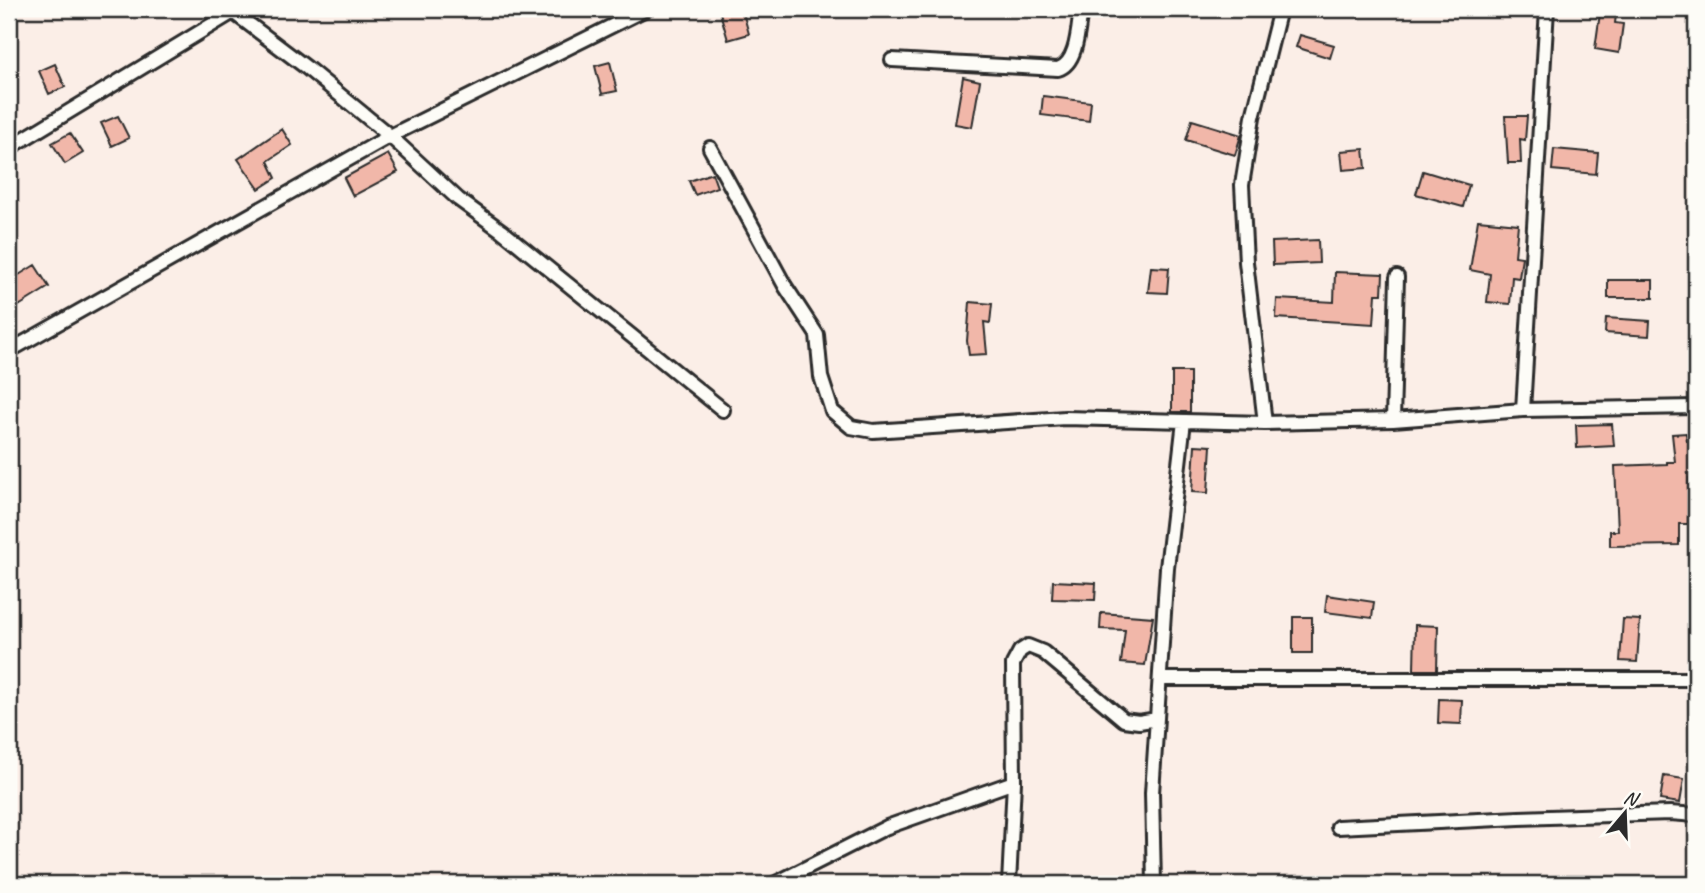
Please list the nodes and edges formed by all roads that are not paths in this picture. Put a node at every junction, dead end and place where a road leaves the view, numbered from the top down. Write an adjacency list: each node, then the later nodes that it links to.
1 (646, 9): 7 (street)
2 (1082, 9): 6 (street)
3 (1280, 9): 17 (street)
4 (1547, 9): 14 (street)
5 (233, 10): 7 (street); 8 (street)
6 (892, 60)
7 (390, 136): 11 (street); 13 (street)
8 (9, 148)
9 (710, 148): 16 (street)
10 (1397, 277): 15 (street)
11 (9, 351)
12 (1696, 407): 14 (street)
13 (723, 410)
14 (1523, 410): 15 (street)
15 (1393, 420): 17 (street)
16 (1184, 421): 17 (street); 18 (street)
17 (1265, 423)
18 (1160, 679): 19 (street); 20 (street)
19 (1696, 679)
20 (1157, 719): 21 (street); 26 (street)
21 (1014, 782): 24 (street); 25 (street)
22 (1696, 815): 23 (street)
23 (1338, 827)
24 (774, 884)
25 (1009, 884)
26 (1154, 884)

